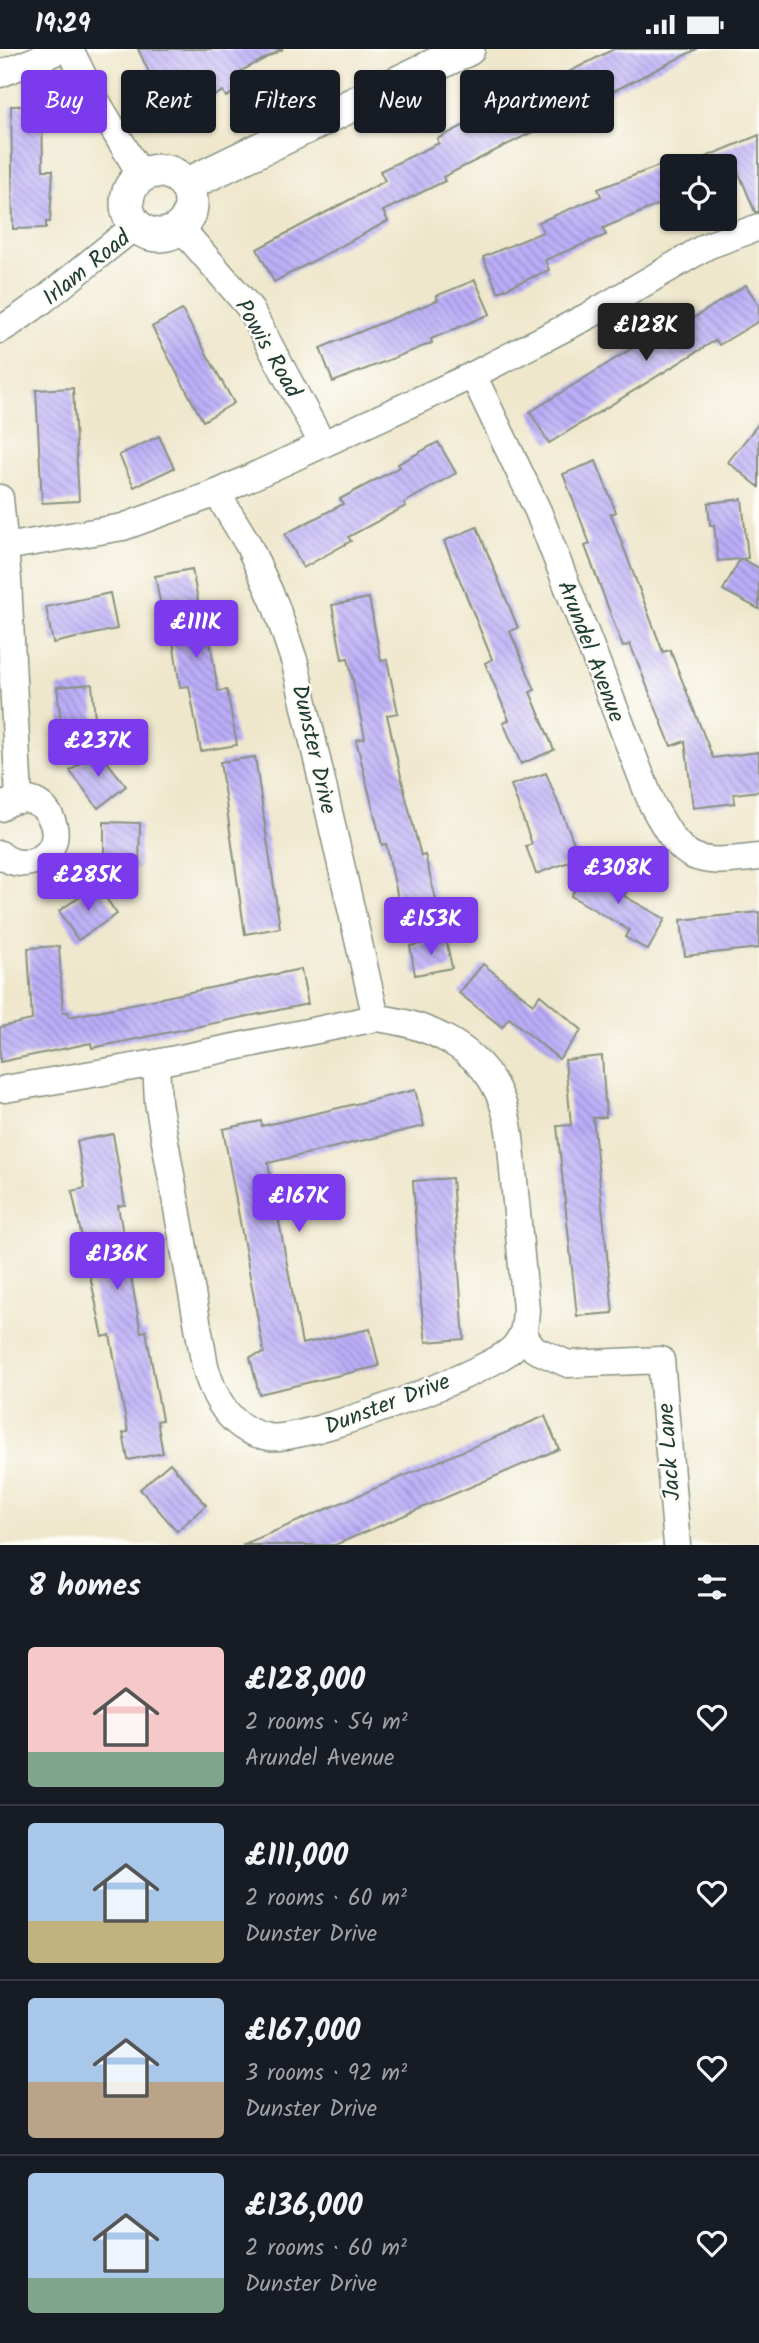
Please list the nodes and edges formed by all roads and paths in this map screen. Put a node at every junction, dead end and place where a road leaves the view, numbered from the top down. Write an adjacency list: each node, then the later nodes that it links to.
1 (63, 49): 4 (street)
2 (71, 49): 5 (street)
3 (468, 49): 6 (street)
4 (0, 73)
5 (141, 175): 6 (street); 7 (street)
6 (186, 185): 8 (street)
7 (136, 226): 8 (street); 10 (street, Irlam Road)
8 (180, 227): 12 (street, Powis Road)
9 (759, 227): 11 (street)
10 (0, 330)
11 (473, 376): 12 (street); 18 (street, Arundel Avenue)
12 (322, 443): 13 (street)
13 (217, 493): 15 (street); 19 (street, Dunster Drive)
14 (0, 498): 15 (street)
15 (5, 547): 16 (street)
16 (9, 804): 17 (street)
17 (0, 854)
18 (759, 857)
19 (376, 1018): 20 (street); 22 (street)
20 (156, 1063): 21 (street); 22 (street, Dunster Drive)
21 (5, 1089)
22 (524, 1335): 23 (street, Jack Lane)
23 (677, 1545)

